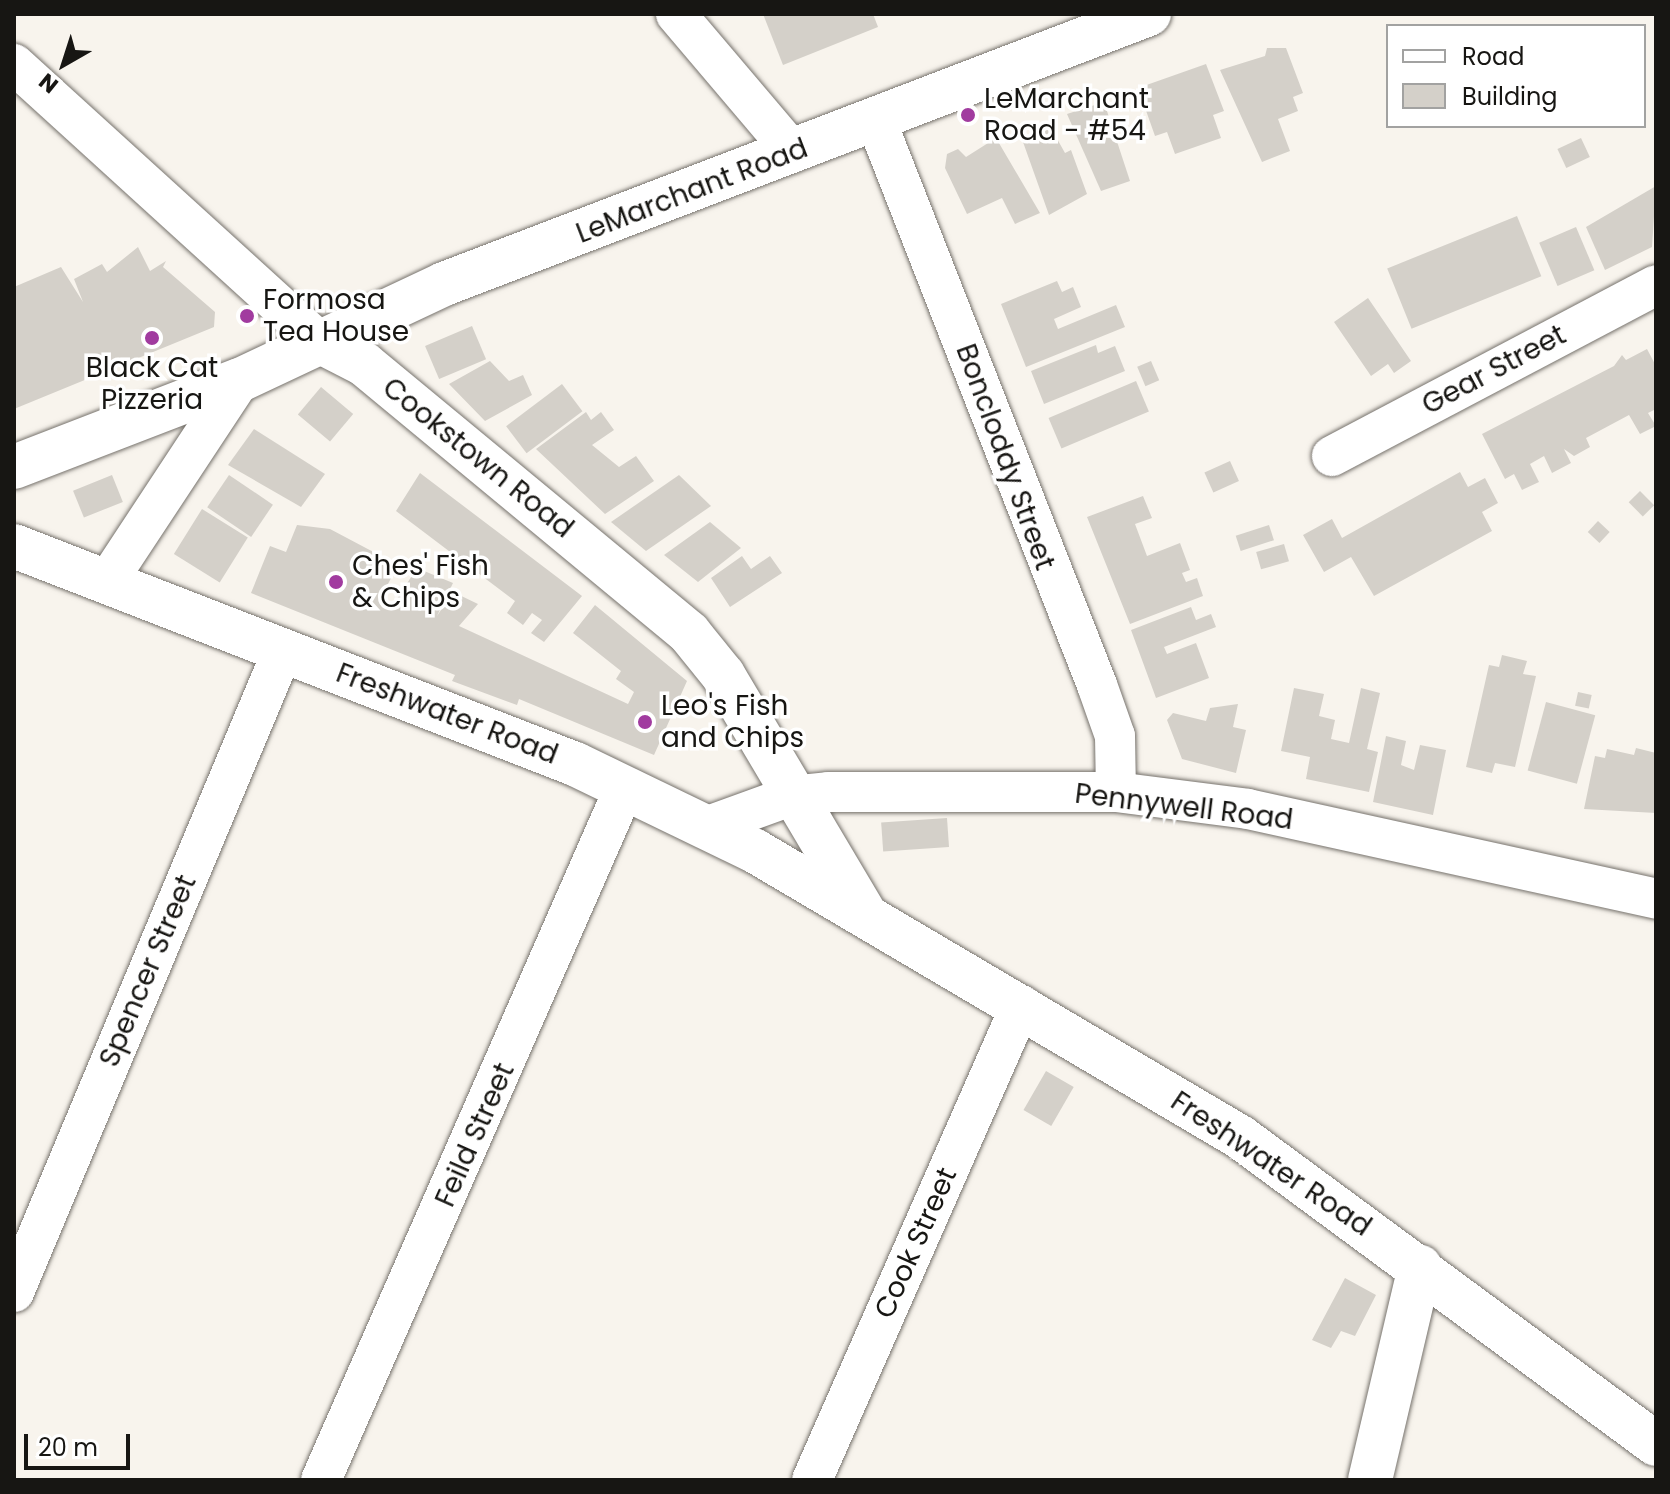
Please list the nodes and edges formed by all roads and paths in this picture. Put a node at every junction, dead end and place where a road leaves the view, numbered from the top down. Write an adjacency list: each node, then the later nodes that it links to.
1 (676, 14): 5 (street)
2 (1149, 14): 4 (main road, LeMarchant Road)
3 (14, 64): 7 (street, Cookstown Road)
4 (877, 123): 5 (main road, LeMarchant Road); 15 (street, Boncloddy Street)
5 (793, 152): 7 (main road, LeMarchant Road)
6 (1656, 285): 9 (street, Gear Street)
7 (317, 340): 8 (main road, LeMarchant Road); 16 (main road, Cookstown Road)
8 (240, 380): 10 (main road, LeMarchant Road); 12 (street, LeMarchant Road)
9 (1332, 456)
10 (14, 467)
11 (14, 546): 12 (main road, Freshwater Road)
12 (106, 583): 13 (main road, Freshwater Road)
13 (283, 650): 14 (main road, Freshwater Road); 22 (street, Spencer Street)
14 (624, 789): 17 (main road, Freshwater Road); 24 (street, Feild Street)
15 (1116, 792): 16 (street, Pennywell Road); 18 (street, Pennywell Road)
16 (791, 796): 17 (street, Pennywell Road); 19 (main road, Freshwater Road)
17 (708, 826): 19 (main road, Freshwater Road)
18 (1656, 899)
19 (865, 914): 20 (main road, Freshwater Road)
20 (1021, 1005): 21 (main road, Freshwater Road); 25 (street, Cook Street)
21 (1420, 1267): 23 (main road, Freshwater Road); 26 (main road)
22 (14, 1292)
23 (1656, 1444)
24 (321, 1480)
25 (812, 1480)
26 (1370, 1480)

